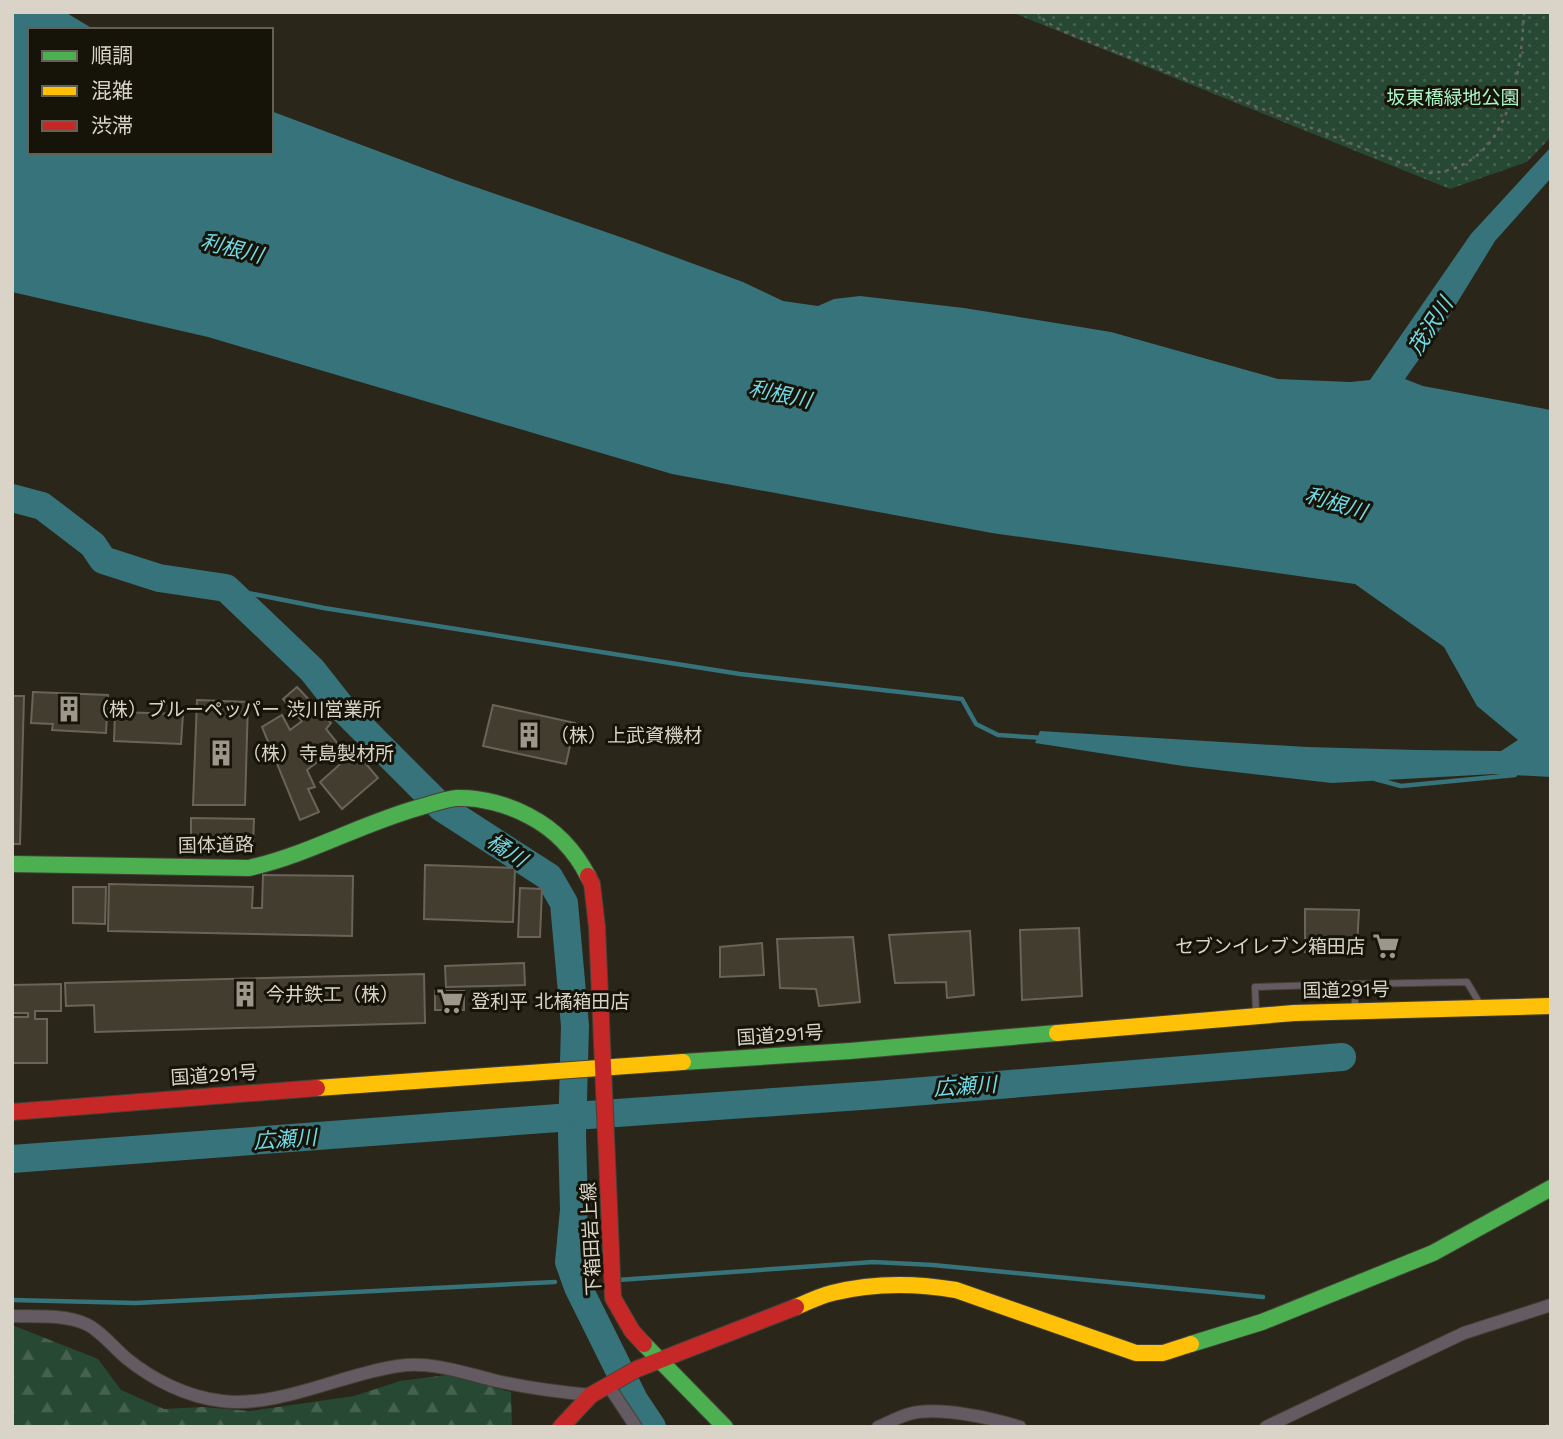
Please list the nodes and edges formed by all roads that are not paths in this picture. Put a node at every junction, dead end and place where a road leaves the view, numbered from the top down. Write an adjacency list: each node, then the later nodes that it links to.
1 (12, 864): 7 (main road, 国体道路)
2 (1355, 984): 4 (lane); 5 (lane); 6 (lane)
3 (1551, 1006): 4 (main road, 国道291号)
4 (1483, 1008): 5 (main road, 国道291号)
5 (1355, 1011): 6 (main road, 国道291号)
6 (1256, 1016): 7 (main road, 国道291号)
7 (604, 1069): 8 (main road, 国道291号); 12 (main road, 下箱田岩上線)
8 (12, 1112)
9 (1551, 1188): 12 (main road)
10 (1551, 1305): 20 (street)
11 (12, 1317): 14 (street)
12 (659, 1360): 13 (main road); 17 (main road, 下箱田岩上線)
13 (610, 1384): 14 (main road); 16 (street)
14 (591, 1395): 15 (main road)
15 (561, 1427)
16 (636, 1427)
17 (725, 1427)
18 (878, 1427): 19 (street)
19 (1020, 1427)
20 (1266, 1427)

